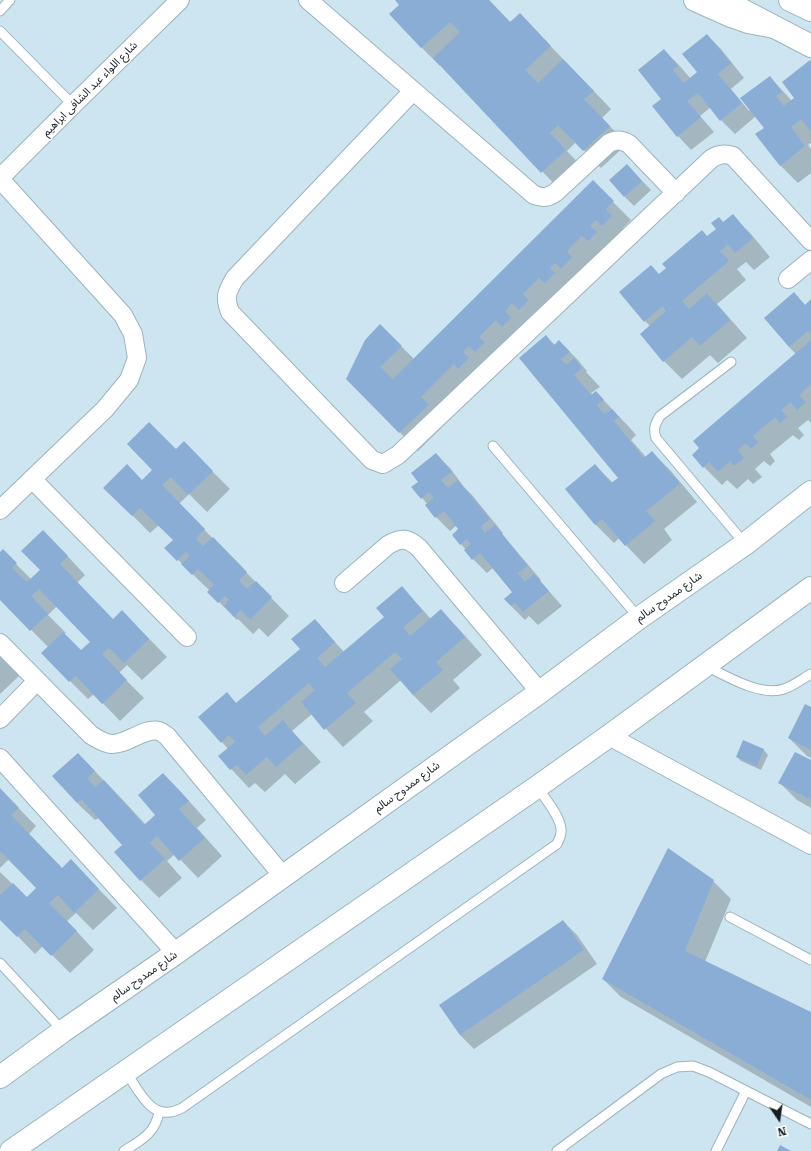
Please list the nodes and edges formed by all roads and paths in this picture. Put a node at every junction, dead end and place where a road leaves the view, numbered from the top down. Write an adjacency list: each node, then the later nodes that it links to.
1 (10, 0): 8 (lane)
2 (180, 0): 13 (street, شارع اللواء عبد الشافى ابراهيم)
3 (308, 0): 12 (street)
4 (695, 0): 9 (main road)
5 (723, 0): 9 (main road)
6 (790, 0): 7 (main road)
7 (811, 10)
8 (0, 11)
9 (774, 27): 11 (main road)
10 (0, 31): 13 (lane)
11 (811, 46)
12 (413, 91): 15 (street); 15 (street)
13 (73, 105): 14 (street, شارع اللواء عبد الشافى ابراهيم)
14 (0, 178): 21 (street)
15 (676, 193): 16 (street)
16 (811, 241)
17 (811, 260): 18 (street)
18 (788, 279)
19 (731, 362): 24 (lane)
20 (493, 446): 27 (lane)
21 (32, 479): 23 (street); 28 (street)
22 (811, 492): 24 (main road, شارع ممدوح سالم)
23 (0, 510)
24 (745, 544): 27 (main road, شارع ممدوح سالم)
25 (344, 583): 33 (street)
26 (811, 588): 30 (main road)
27 (640, 618): 33 (main road, شارع ممدوح سالم)
28 (187, 637)
29 (0, 643): 32 (street)
30 (704, 666): 31 (lane); 35 (main road)
31 (811, 674)
32 (37, 681): 34 (street); 39 (street)
33 (540, 692): 39 (main road, شارع ممدوح سالم)
34 (0, 719)
35 (609, 736): 37 (main road); 38 (street)
36 (0, 758): 41 (street)
37 (537, 787): 45 (main road); 48 (lane)
38 (811, 845)
39 (283, 876): 41 (main road, شارع ممدوح سالم)
40 (730, 917): 42 (lane)
41 (176, 953): 44 (main road, شارع ممدوح سالم)
42 (811, 960)
43 (0, 963): 44 (lane)
44 (63, 1031): 46 (main road, شارع ممدوح سالم)
45 (126, 1072): 48 (lane); 50 (main road)
46 (0, 1077)
47 (746, 1091): 49 (lane); 52 (lane); 53 (lane)
48 (159, 1112): 51 (lane)
49 (811, 1124)
50 (11, 1151)
51 (124, 1151)
52 (557, 1151)
53 (716, 1151)

